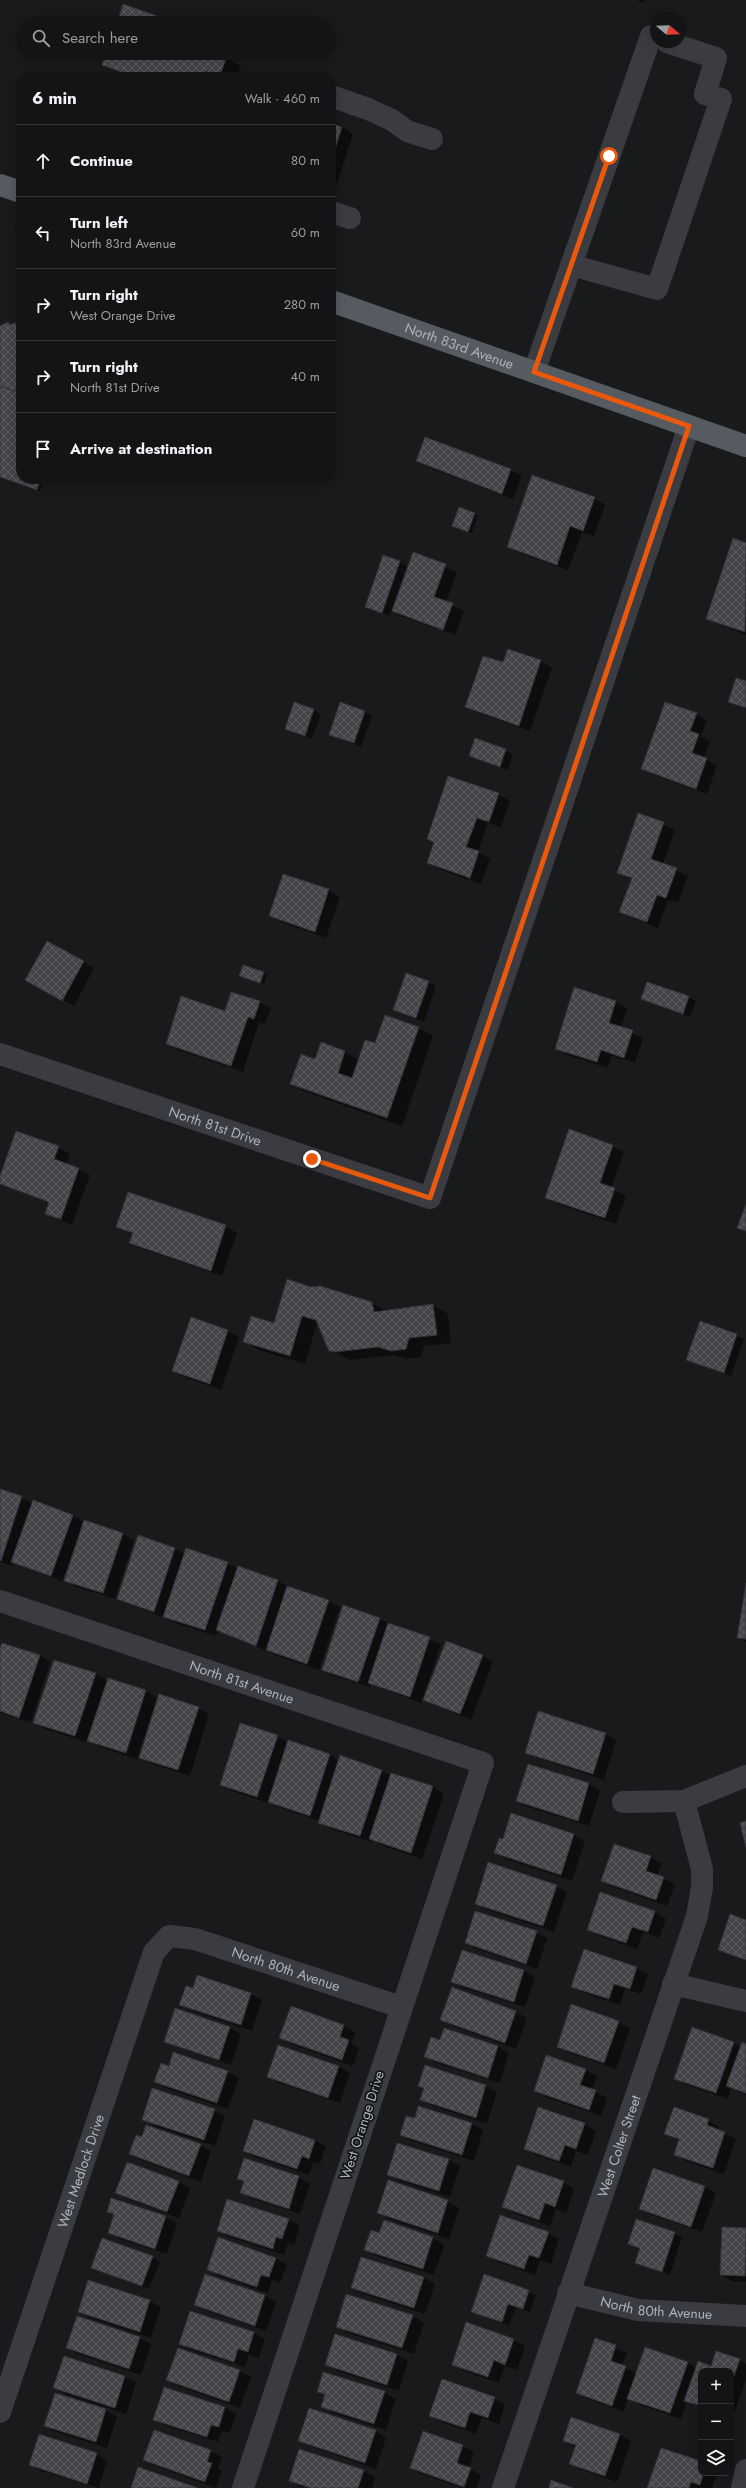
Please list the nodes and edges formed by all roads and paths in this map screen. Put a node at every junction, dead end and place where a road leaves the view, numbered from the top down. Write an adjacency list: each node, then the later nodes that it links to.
1 (650, 36): 7 (street)
2 (685, 48): 7 (street)
3 (336, 98): 4 (street)
4 (432, 138)
5 (0, 185): 6 (main road)
6 (16, 190)
7 (571, 265): 9 (street)
8 (336, 303): 9 (main road, North 83rd Avenue)
9 (534, 372): 10 (main road, North 83rd Avenue)
10 (689, 426): 11 (main road, North 83rd Avenue); 12 (street, North 81st Drive)
11 (746, 446)
12 (0, 1054)
13 (0, 1601): 14 (street, North 81st Avenue)
14 (483, 1763): 21 (street, West Orange Drive)
15 (746, 1776): 16 (street)
16 (684, 1801): 17 (street); 19 (street, West Colter Street)
17 (624, 1802)
18 (169, 1936): 21 (street, North 80th Avenue); 24 (street, West Medlock Drive)
19 (673, 1984): 20 (street); 22 (street, West Colter Street)
20 (746, 2001)
21 (401, 2007): 26 (street, West Orange Drive)
22 (568, 2293): 23 (street, North 80th Avenue); 27 (street, West Colter Street)
23 (746, 2316)
24 (0, 2412)
25 (746, 2470): 28 (street)
26 (243, 2488)
27 (503, 2488)
28 (742, 2488)

